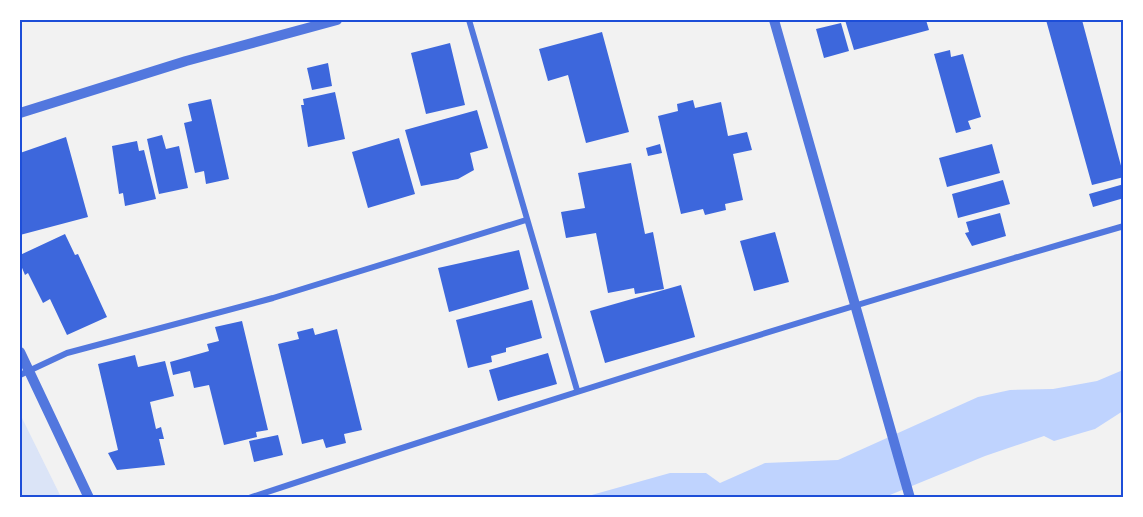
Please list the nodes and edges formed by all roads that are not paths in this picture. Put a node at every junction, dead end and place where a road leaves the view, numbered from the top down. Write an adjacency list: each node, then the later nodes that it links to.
1 (337, 20): 4 (street)
2 (470, 20): 5 (street)
3 (774, 20): 7 (street)
4 (20, 113)
5 (526, 220): 9 (street); 10 (street)
6 (1124, 226): 7 (street)
7 (855, 304): 10 (street); 13 (street)
8 (20, 352): 9 (street)
9 (23, 372): 11 (street)
10 (577, 390): 12 (street)
11 (89, 498)
12 (249, 498)
13 (910, 498)

